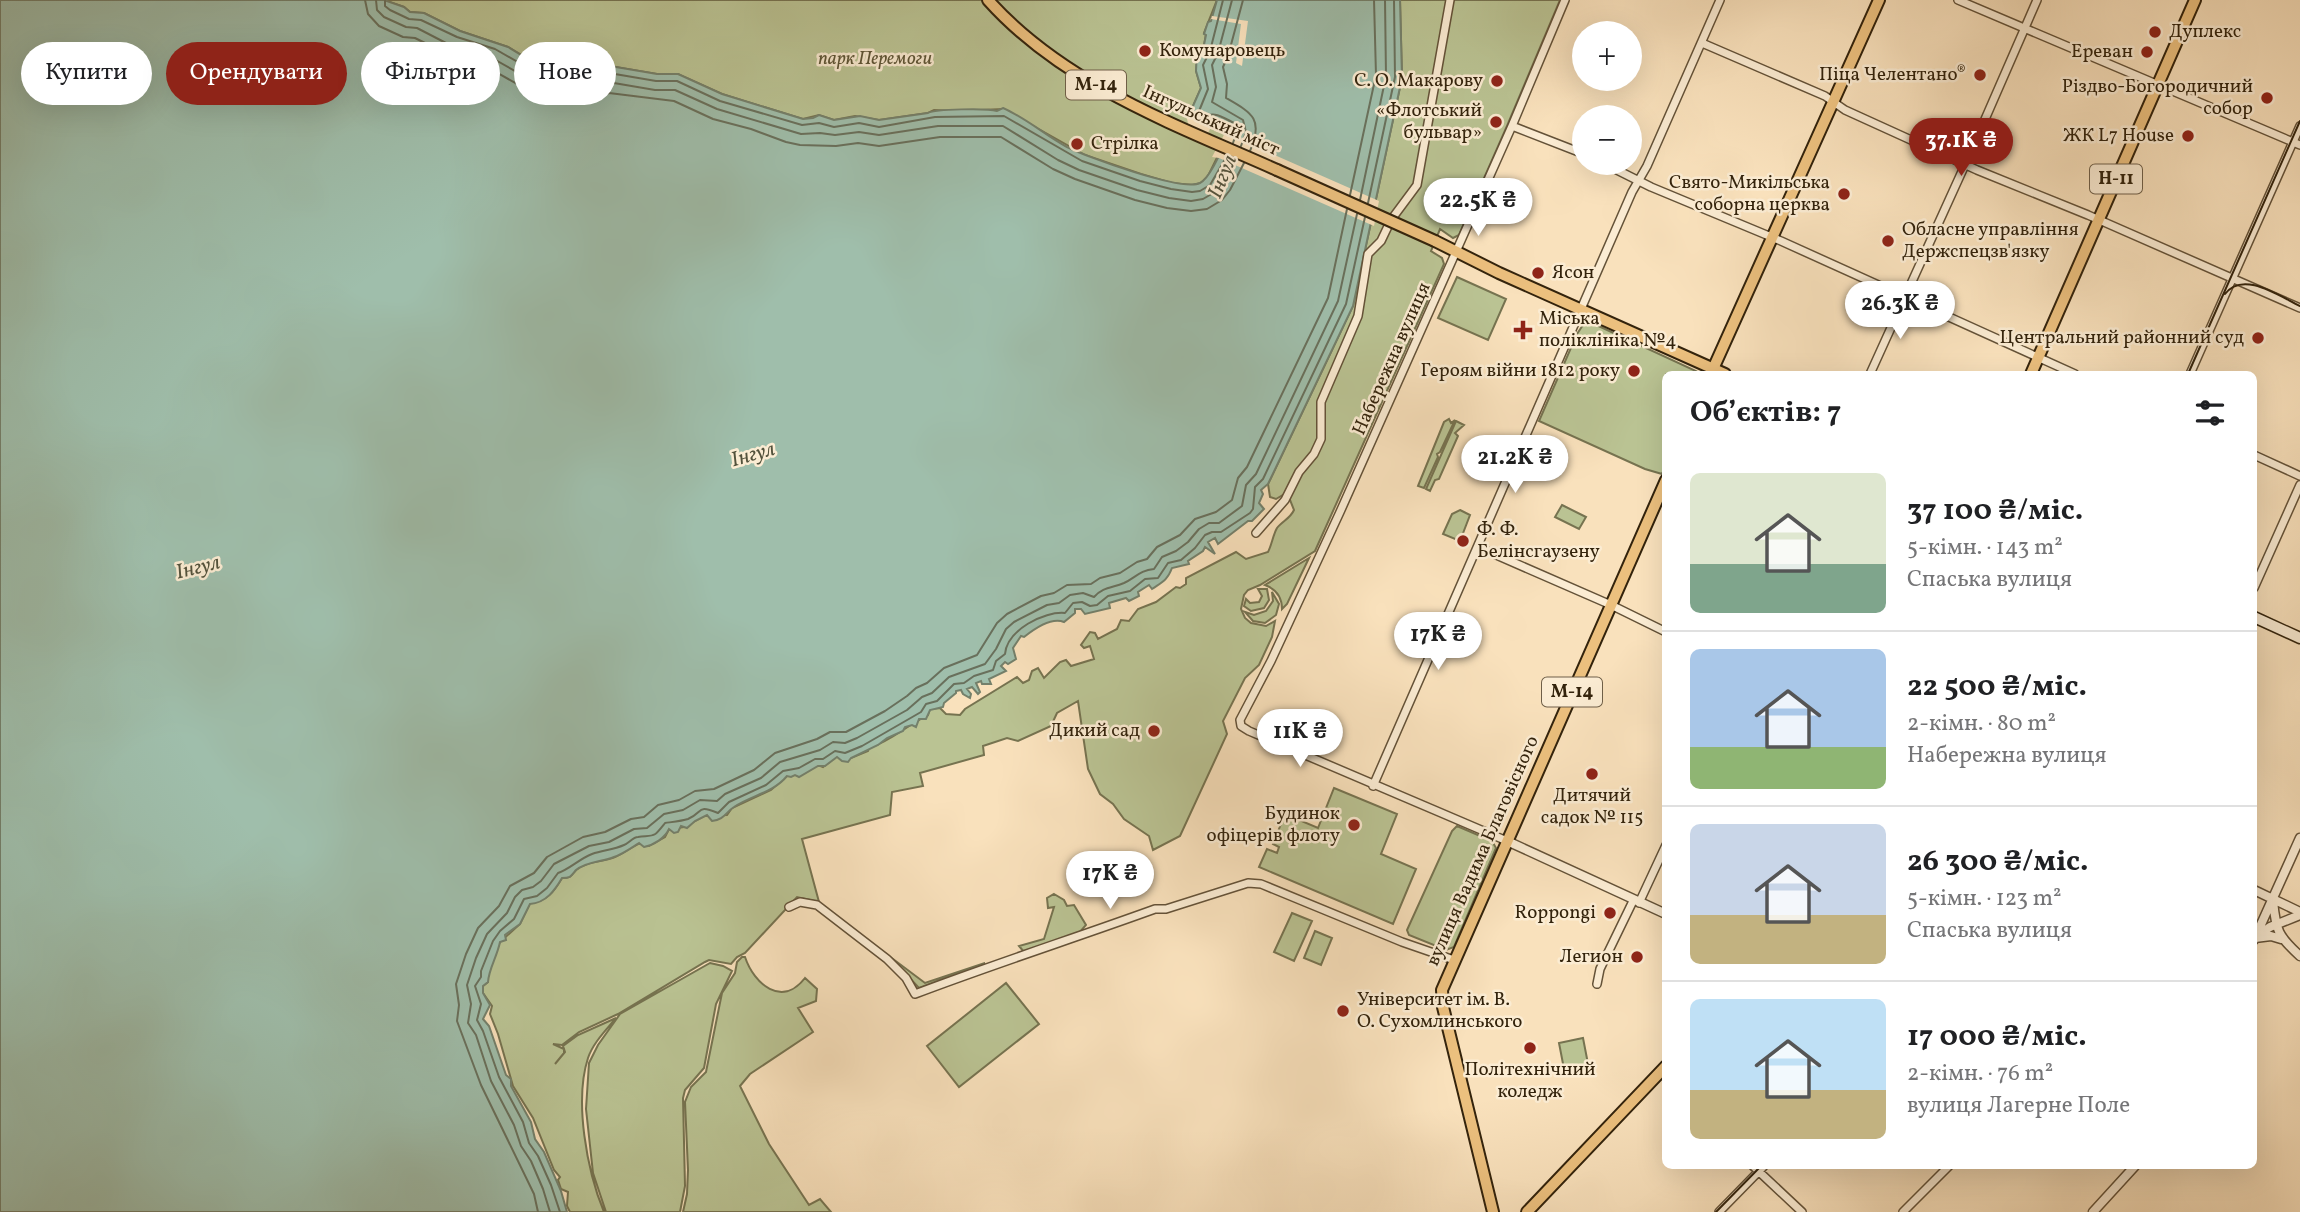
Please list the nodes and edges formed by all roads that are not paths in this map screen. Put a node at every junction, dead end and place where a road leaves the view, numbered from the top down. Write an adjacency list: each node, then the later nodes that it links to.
1 (1450, 0): 38 (street)
2 (1565, 0): 13 (street, Набережна вулиця)
3 (1720, 0): 10 (street)
4 (1879, 0): 12 (main road)
5 (1958, 0): 9 (street)
6 (2036, 0): 9 (street)
7 (2195, 0): 11 (main road, Н-11)
8 (989, 2): 22 (main road, Інгульський міст / М-14, bridge)
9 (2024, 29): 11 (street); 17 (street)
10 (1702, 43): 12 (street); 19 (street)
11 (2159, 83): 15 (street); 20 (main road, Н-11)
12 (1834, 101): 17 (street); 21 (main road)
13 (1513, 126): 16 (street); 22 (street, Набережна вулиця)
14 (2300, 126): 15 (street)
15 (2296, 144): 23 (street)
16 (1572, 149)
17 (1965, 164): 20 (street); 24 (street)
18 (1632, 175): 19 (street)
19 (1639, 178): 21 (street); 26 (street)
20 (2098, 220): 23 (street); 27 (main road, Н-11)
21 (1772, 237): 24 (street); 29 (main road)
22 (1457, 252): 26 (main road, М-14); 45 (street, Набережна вулиця)
23 (2234, 278): 25 (street); 33 (street)
24 (1904, 296): 27 (street); 30 (street)
25 (2300, 308)
26 (1580, 310): 28 (main road, М-14); 39 (street)
27 (2038, 358): 31 (main road, Н-11); 32 (street)
28 (1710, 371)
29 (1712, 371)
30 (1871, 371)
31 (2032, 371)
32 (2068, 371)
33 (2191, 371)
34 (2257, 456): 35 (street)
35 (2300, 475)
36 (2300, 485): 40 (street)
37 (1662, 489): 41 (main road, вулиця Вадима Благовісного / М-14)
38 (1255, 533)
39 (1478, 547): 41 (street); 45 (street)
40 (2257, 581)
41 (1611, 605): 43 (street); 47 (main road, вулиця Вадима Благовісного / М-14)
42 (2257, 618): 44 (main road)
43 (1662, 630)
44 (2300, 638)
45 (1373, 786): 47 (street)
46 (2300, 838): 50 (street)
47 (1507, 841): 51 (street); 61 (main road, вулиця Вадима Благовісного / М-14)
48 (1662, 853): 51 (street)
49 (2257, 891): 50 (street)
50 (2273, 898): 54 (street); 55 (street); 56 (street)
51 (1636, 902): 53 (street); 62 (street)
52 (789, 907): 61 (street)
53 (1662, 912)
54 (2300, 913): 55 (street)
55 (2276, 924): 57 (street); 59 (street)
56 (2257, 934)
57 (2257, 938)
58 (2257, 938): 59 (street)
59 (2281, 939): 60 (street)
60 (2300, 956)
61 (1454, 960): 68 (main road, вулиця Вадима Благовісного / М-14)
62 (1597, 984)
63 (1662, 1079): 69 (main road)
64 (1757, 1169): 70 (street)
65 (1761, 1169): 71 (street)
66 (1946, 1169): 72 (street)
67 (2132, 1169): 73 (street)
68 (1493, 1212)
69 (1527, 1212)
70 (1719, 1212)
71 (1802, 1212)
72 (1903, 1212)
73 (2093, 1212)

